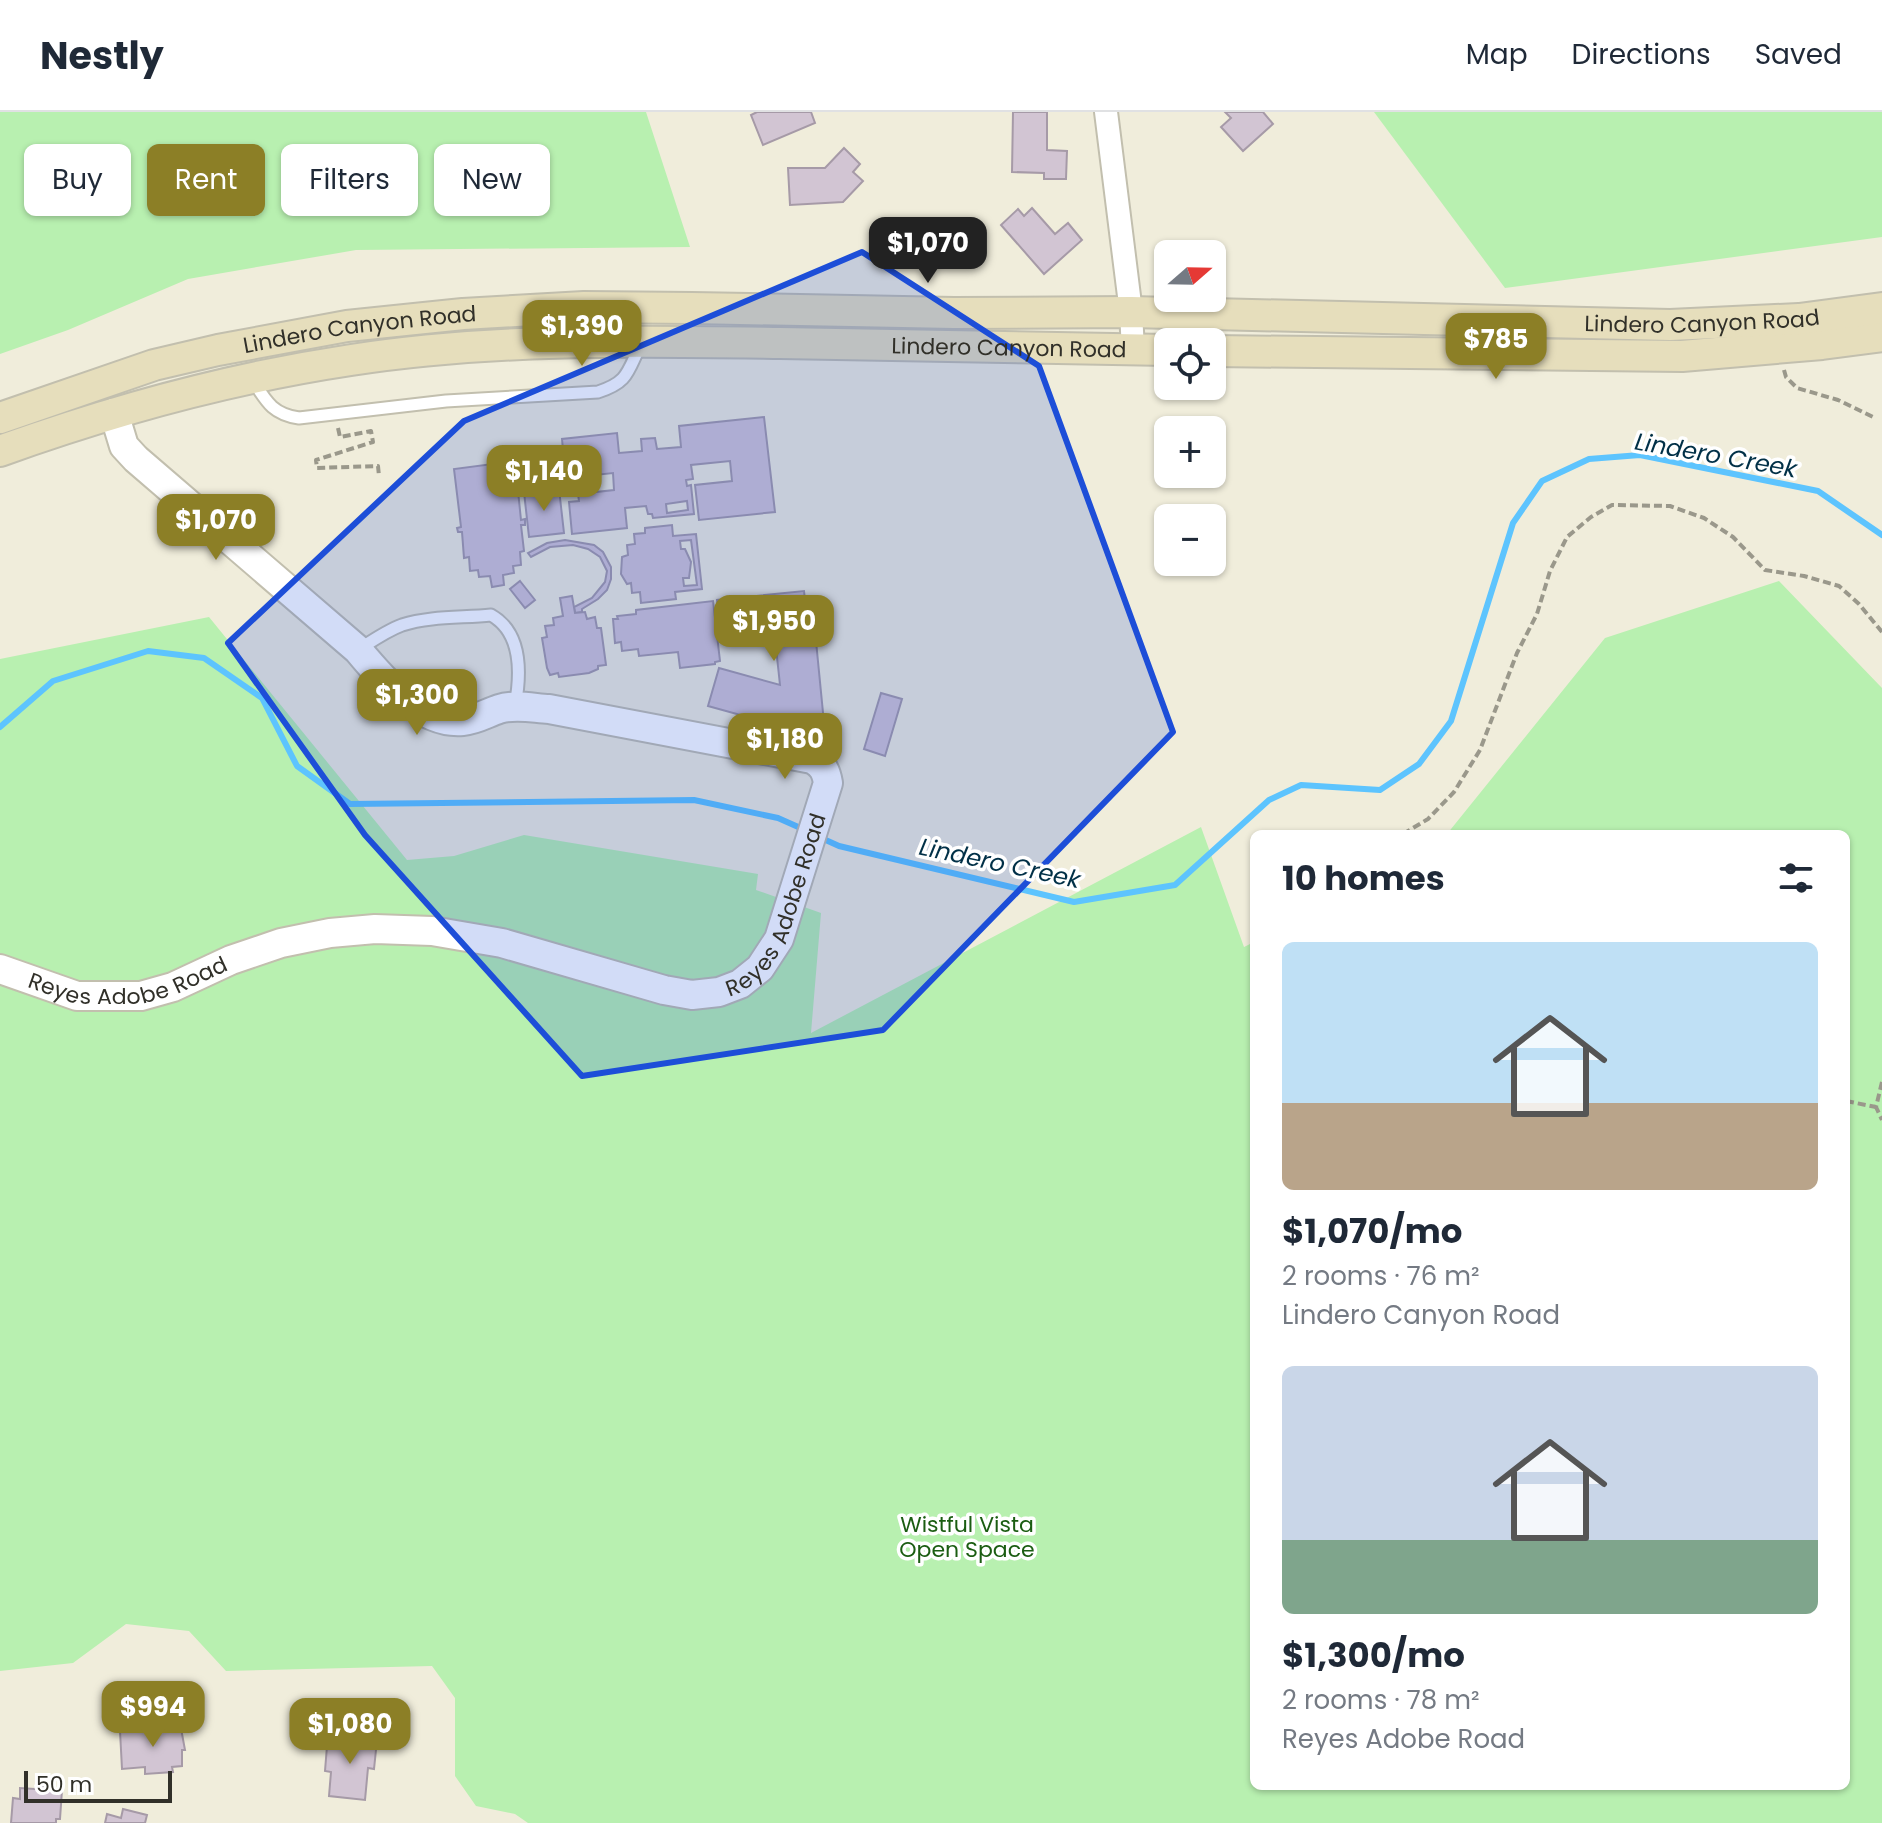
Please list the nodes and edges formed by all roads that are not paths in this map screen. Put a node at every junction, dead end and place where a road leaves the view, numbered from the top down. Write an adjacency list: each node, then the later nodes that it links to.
1 (1106, 112): 3 (street)
2 (1882, 308): 3 (main road, Lindero Canyon Road)
3 (1131, 312): 6 (street); 11 (main road, Lindero Canyon Road)
4 (1882, 336): 8 (main road, Lindero Canyon Road)
5 (643, 341): 6 (main road, Lindero Canyon Road); 9 (main road, Lindero Canyon Road); 9 (lane)
6 (1133, 350): 7 (main road, Lindero Canyon Road)
7 (1154, 350)
8 (1226, 351)
9 (252, 378): 10 (main road, Lindero Canyon Road)
10 (114, 413): 12 (main road, Lindero Canyon Road); 13 (street, Reyes Adobe Road)
11 (0, 418)
12 (0, 451)
13 (358, 650): 14 (street, Reyes Adobe Road); 14 (lane)
14 (515, 706): 15 (street, Reyes Adobe Road)
15 (0, 969)

